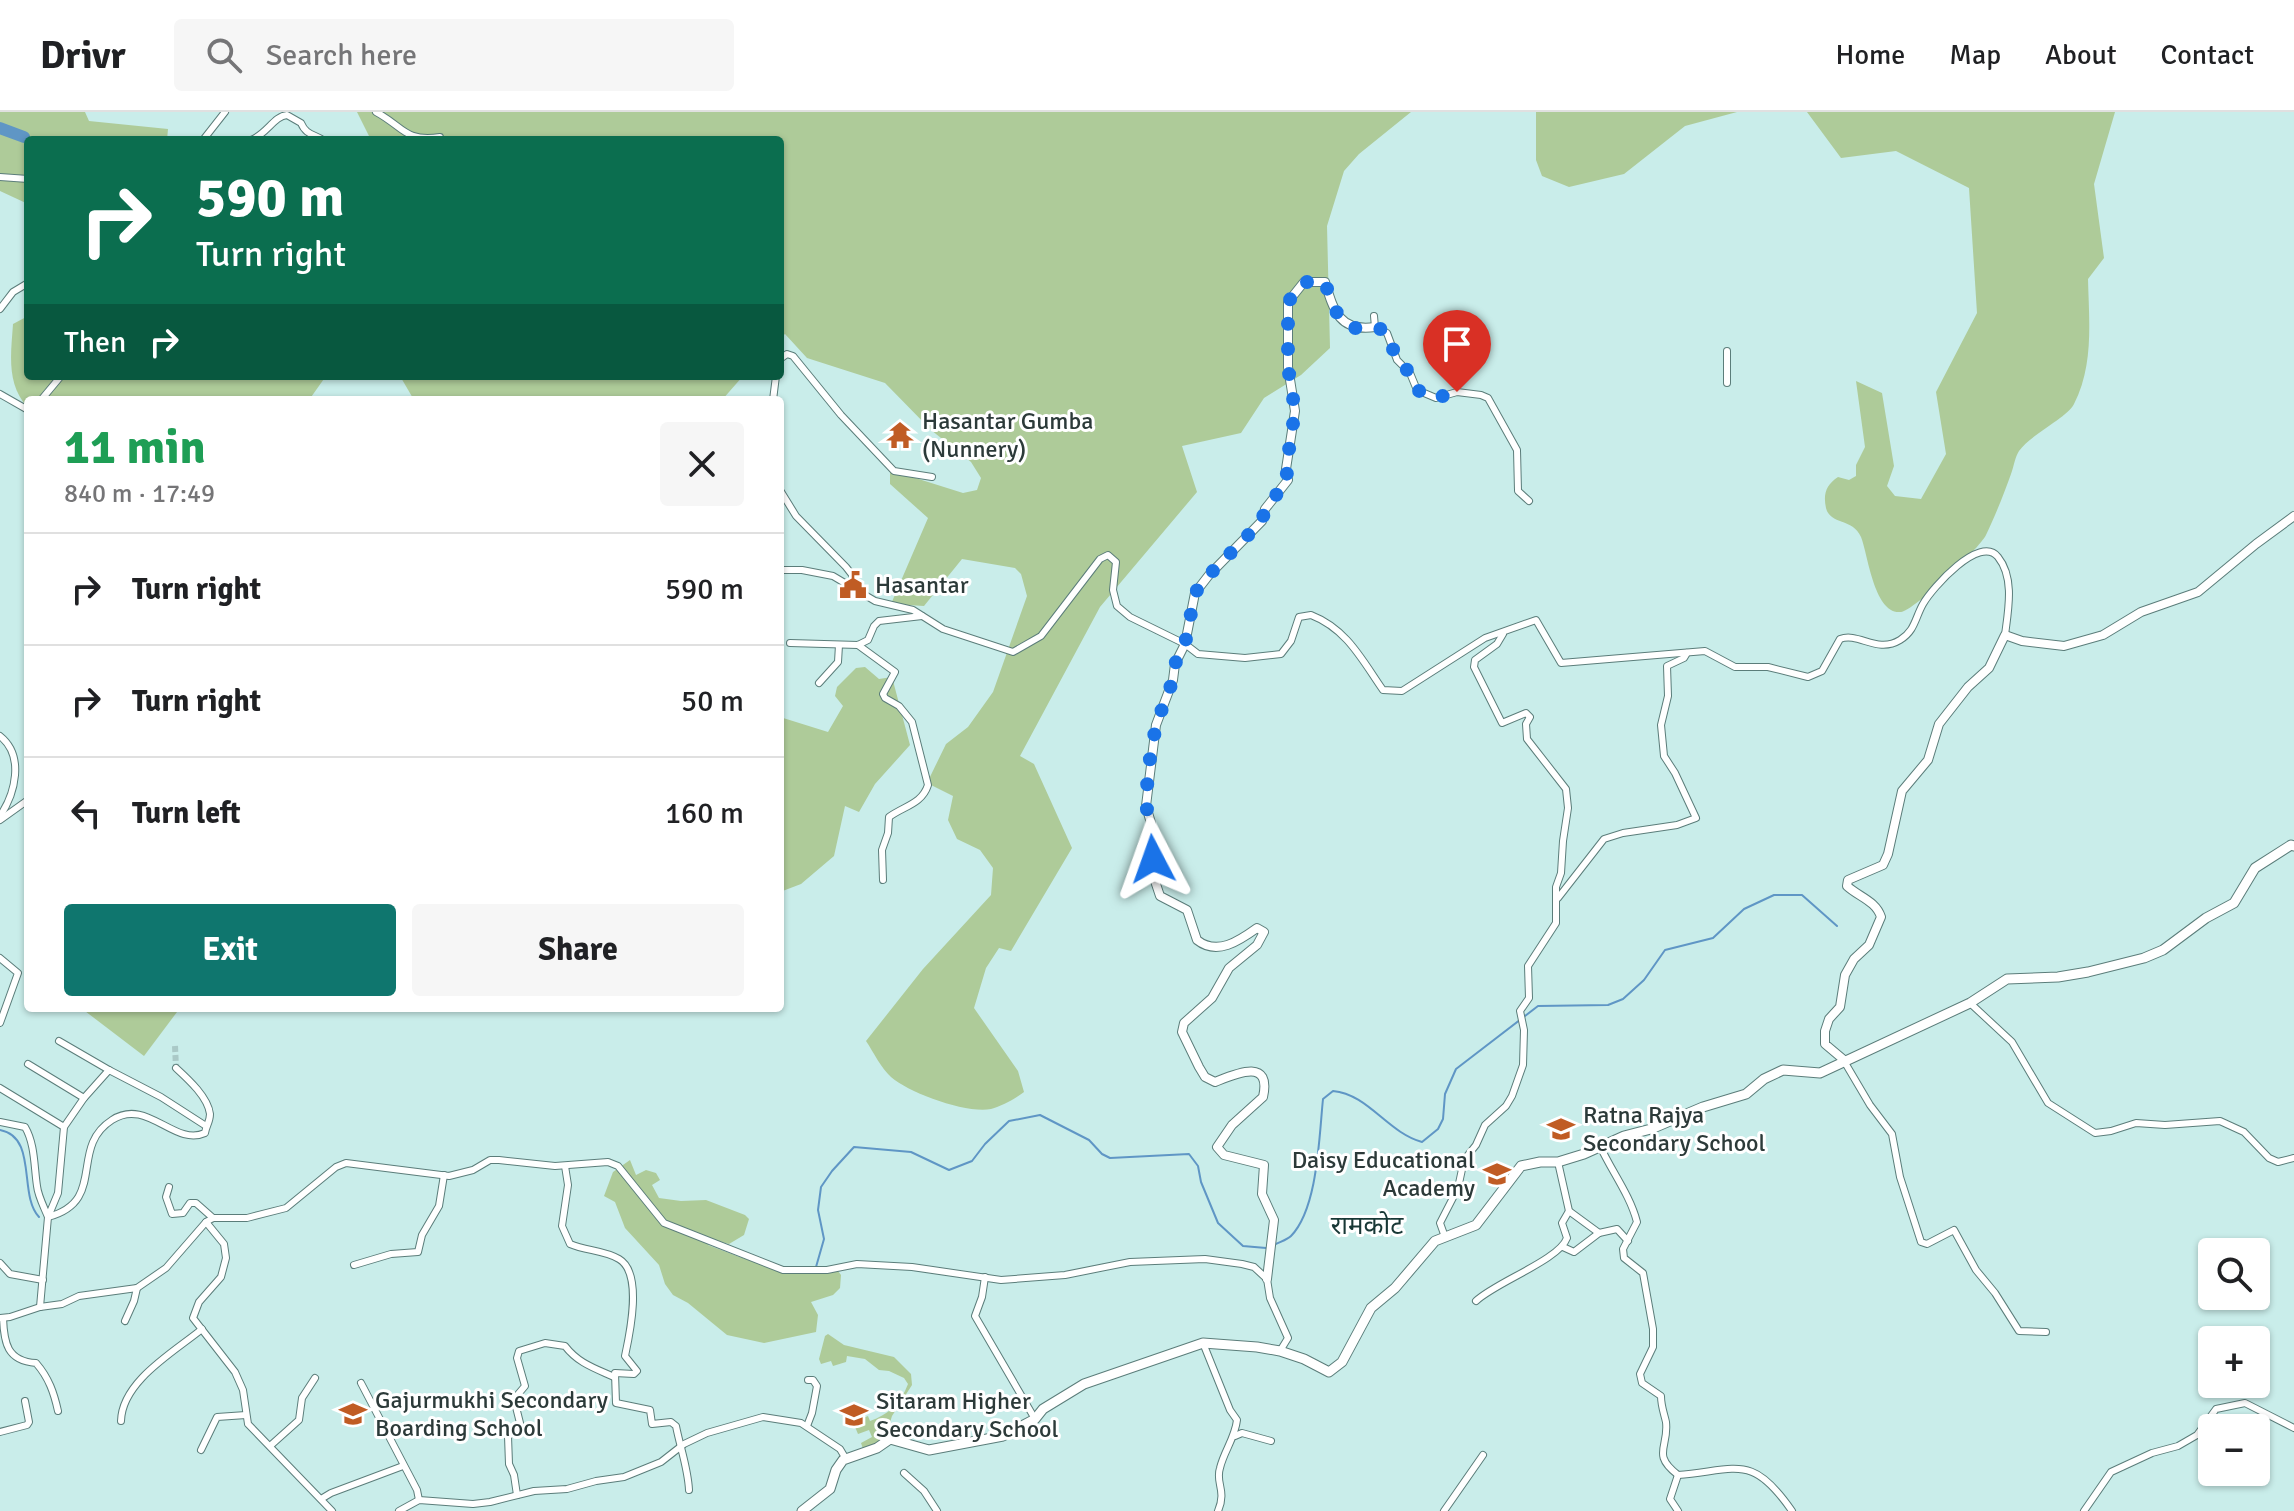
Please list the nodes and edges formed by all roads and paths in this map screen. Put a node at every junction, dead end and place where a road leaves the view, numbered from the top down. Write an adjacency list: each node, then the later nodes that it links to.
1 (225, 112): 4 (street)
2 (376, 112): 7 (street)
3 (297, 115): 5 (street); 6 (street)
4 (206, 136)
5 (258, 136)
6 (312, 136)
7 (412, 136)
8 (0, 177): 9 (street)
9 (24, 179)
10 (24, 285): 11 (street)
11 (0, 309)
12 (1374, 316): 13 (street)
13 (1375, 327): 23 (street); 31 (street)
14 (1727, 351): 17 (street)
15 (784, 356): 21 (street)
16 (58, 380): 19 (street)
17 (1727, 383)
18 (0, 394): 20 (street)
19 (44, 396)
20 (24, 408)
21 (932, 477)
22 (784, 496): 26 (street)
23 (1529, 501)
24 (2294, 516): 29 (street)
25 (784, 570): 26 (street)
26 (856, 588): 27 (street)
27 (925, 616): 31 (street); 33 (street)
28 (1503, 633): 31 (street); 34 (street); 41 (street)
29 (2005, 635): 34 (street); 46 (street)
30 (790, 643): 32 (street)
31 (1185, 644): 71 (street)
32 (839, 645): 33 (street); 35 (street)
33 (858, 645): 40 (street)
34 (1687, 653): 41 (street)
35 (819, 683)
36 (0, 736): 38 (street)
37 (24, 803): 38 (street)
38 (0, 818)
39 (2294, 846): 43 (main road)
40 (883, 880)
41 (1557, 899): 65 (street)
42 (0, 958): 44 (street)
43 (1970, 1003): 46 (main road); 56 (street)
44 (0, 1023)
45 (59, 1041): 49 (street)
46 (1844, 1060): 55 (main road); 79 (street)
47 (28, 1064): 51 (street)
48 (176, 1068): 53 (street)
49 (109, 1070): 51 (street); 53 (street)
50 (0, 1088): 54 (street)
51 (84, 1098): 54 (street)
52 (0, 1122): 62 (street)
53 (206, 1126): 62 (street)
54 (64, 1127): 62 (street)
55 (1600, 1146): 57 (main road); 66 (street)
56 (2294, 1158)
57 (1558, 1162): 61 (street); 65 (main road)
58 (565, 1166): 59 (street); 70 (street); 82 (street)
59 (444, 1175): 63 (street); 69 (street)
60 (169, 1187): 63 (street)
61 (1569, 1211): 64 (street); 67 (street)
62 (48, 1217): 72 (street)
63 (209, 1220): 73 (street); 78 (street)
64 (1599, 1233): 66 (street); 67 (street)
65 (1445, 1237): 81 (main road)
66 (1628, 1241): 103 (street)
67 (1563, 1247): 74 (street)
68 (0, 1263): 72 (street)
69 (354, 1265)
70 (985, 1277): 71 (street); 89 (street)
71 (1267, 1279): 81 (street)
72 (43, 1280): 75 (street)
73 (137, 1288): 75 (street); 77 (street)
74 (1476, 1301)
75 (40, 1307): 76 (street)
76 (1, 1318): 87 (street)
77 (125, 1321)
78 (202, 1329): 88 (street); 90 (street)
79 (2046, 1332)
80 (1203, 1343): 81 (main road); 89 (main road); 94 (street)
81 (1280, 1351)
82 (614, 1377): 97 (street); 105 (street)
83 (315, 1378): 96 (street)
84 (808, 1380): 91 (street)
85 (361, 1383): 101 (street)
86 (25, 1401): 93 (street)
87 (58, 1411)
88 (246, 1415): 96 (street); 98 (street)
89 (1035, 1419): 100 (main road)
90 (121, 1421)
91 (807, 1426): 97 (street); 100 (street)
92 (2294, 1428): 116 (street)
93 (0, 1432)
94 (1235, 1436): 95 (street); 112 (street)
95 (1271, 1441)
96 (270, 1446): 106 (street)
97 (679, 1447): 104 (street); 105 (street)
98 (201, 1450)
99 (1483, 1455): 113 (street)
100 (846, 1459): 110 (main road)
101 (403, 1466): 106 (street); 107 (street)
102 (904, 1473): 111 (street)
103 (1678, 1475): 114 (street); 115 (street)
104 (689, 1490)
105 (517, 1495): 107 (street)
106 (321, 1499): 108 (street)
107 (419, 1500): 109 (street)
108 (332, 1511)
109 (399, 1511)
110 (802, 1511)
111 (937, 1511)
112 (1218, 1511)
113 (1444, 1511)
114 (1678, 1511)
115 (1792, 1511)
116 (2084, 1511)

